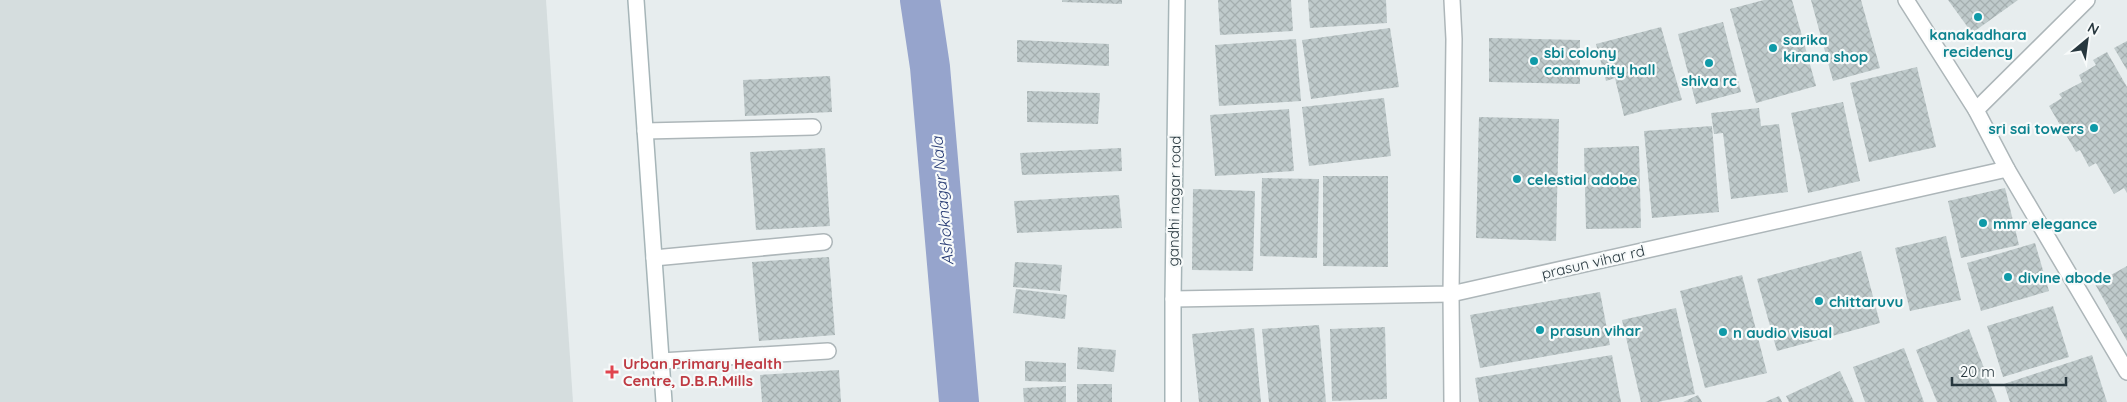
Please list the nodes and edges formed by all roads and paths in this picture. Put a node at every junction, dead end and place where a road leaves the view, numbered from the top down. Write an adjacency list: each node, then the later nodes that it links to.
1 (636, 0): 8 (street)
2 (1177, 0): 13 (street, gandhi nagar road)
3 (1452, 0): 12 (street)
4 (1906, 0): 6 (street)
5 (2087, 0): 6 (street)
6 (1976, 110): 9 (street)
7 (813, 127): 8 (street)
8 (645, 131): 11 (street)
9 (2007, 169): 12 (street, prasun vihar rd); 16 (street)
10 (824, 242): 11 (street)
11 (654, 258): 15 (street)
12 (1451, 294): 13 (street, prasun vihar rd); 19 (street)
13 (1173, 299): 18 (street, gandhi nagar road)
14 (828, 351): 15 (street)
15 (661, 361): 17 (street)
16 (2127, 372)
17 (664, 402)
18 (1173, 402)
19 (1452, 402)

